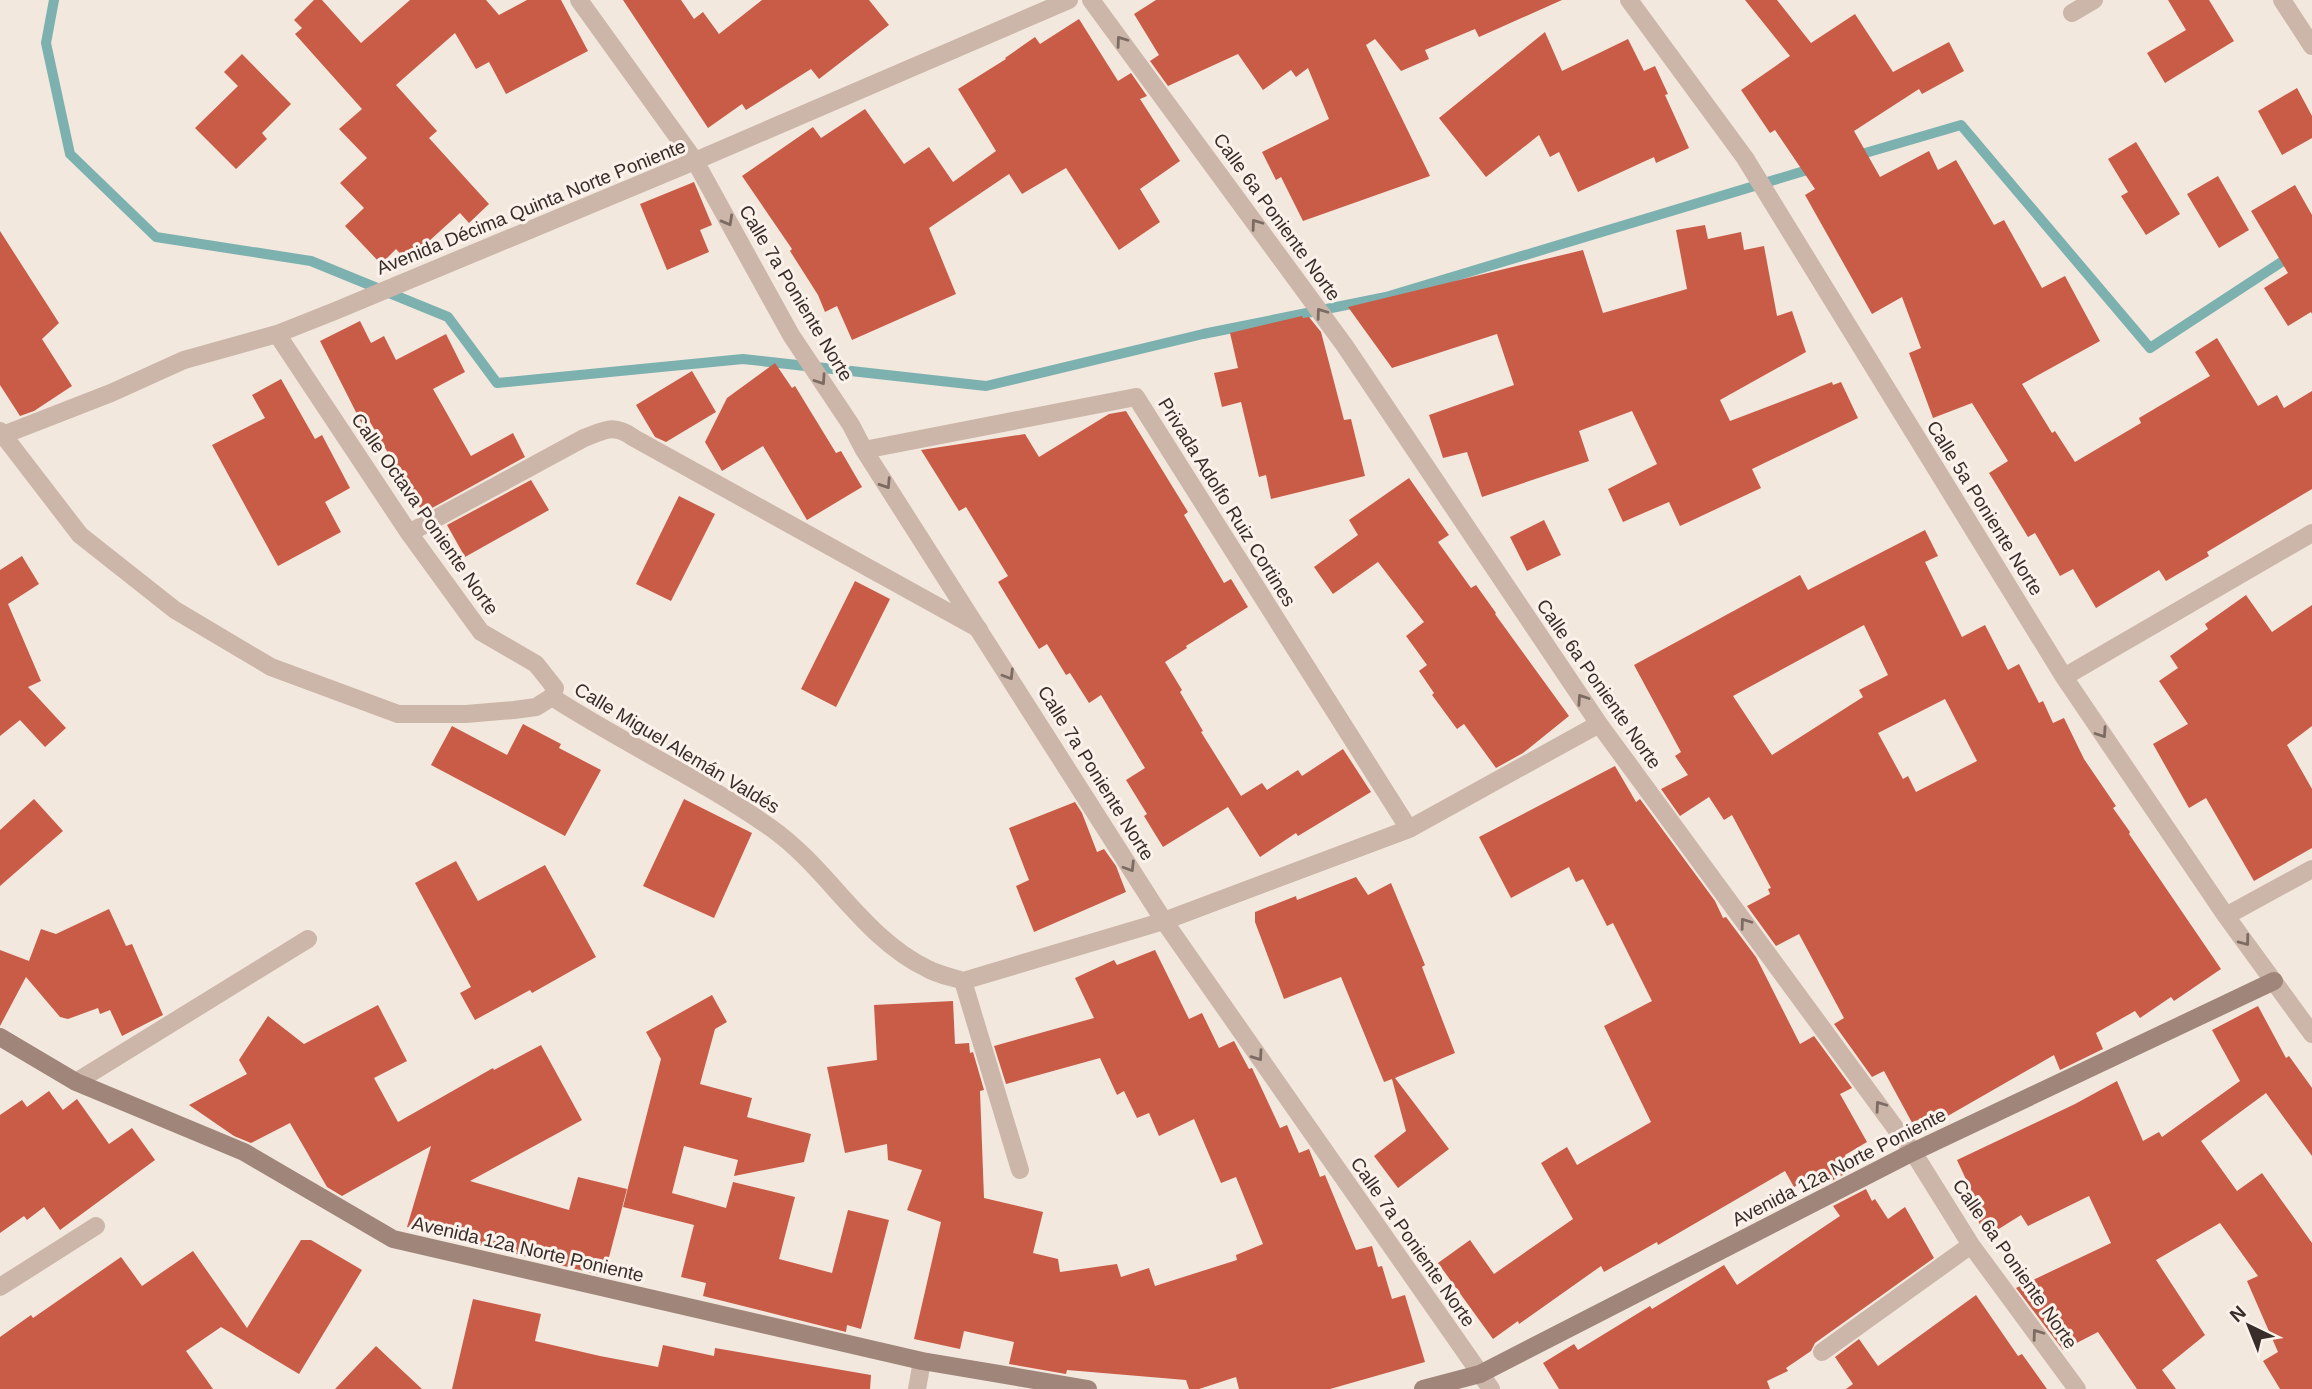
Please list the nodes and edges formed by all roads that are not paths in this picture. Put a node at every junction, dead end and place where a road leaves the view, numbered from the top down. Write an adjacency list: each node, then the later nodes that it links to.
1 (579, 0): 9 (street, Calle 7a Poniente Norte)
2 (1069, 0): 9 (street, Avenida Décima Quinta Norte Poniente)
3 (1091, 0): 18 (street, Calle 6a Poniente Norte, one-way to 3)
4 (1629, 0): 16 (street, Calle 5a Poniente Norte)
5 (2094, 0): 7 (street)
6 (2282, 0): 8 (street)
7 (2072, 13)
8 (2312, 46)
9 (695, 162): 10 (street, Avenida Décima Quinta Norte Poniente); 12 (street, Calle 7a Poniente Norte, one-way to 12)
10 (277, 334): 11 (street, Avenida Décima Quinta Norte Poniente); 13 (street, Calle Octava Poniente Norte)
11 (1, 433): 17 (street, Calle Miguel Alemán Valdés)
12 (864, 450): 15 (street, Calle 7a Poniente Norte, one-way to 15); 19 (street, Privada Adolfo Ruiz Cortines)
13 (409, 533): 15 (street); 17 (street, Calle Octava Poniente Norte)
14 (2312, 533): 16 (street)
15 (980, 630): 22 (street, Calle 7a Poniente Norte, one-way to 22)
16 (2064, 677): 21 (street, Calle 5a Poniente Norte, one-way to 21)
17 (552, 697): 24 (street, Calle Miguel Alemán Valdés)
18 (1599, 724): 19 (street); 29 (street, Calle 6a Poniente Norte, one-way to 18)
19 (1409, 829): 22 (street)
20 (2312, 869): 21 (street)
21 (2226, 916): 25 (street, Calle 5a Poniente Norte, one-way to 25)
22 (1164, 921): 24 (street); 36 (street, Calle 7a Poniente Norte, one-way to 36)
23 (308, 939): 28 (street)
24 (963, 981): 30 (street)
25 (2274, 981): 26 (street, Calle 5a Poniente Norte); 29 (street, Avenida 12a Norte Poniente)
26 (2312, 1034)
27 (0, 1037): 28 (street, Avenida 12a Norte Poniente)
28 (76, 1082): 35 (street, Avenida 12a Norte Poniente)
29 (1913, 1152): 32 (street, Calle 6a Poniente Norte); 36 (street, Avenida 12a Norte Poniente)
30 (1020, 1170)
31 (96, 1226): 33 (street)
32 (1971, 1245): 34 (street); 41 (street, Calle 6a Poniente Norte, one-way to 32)
33 (0, 1287)
34 (1822, 1352)
35 (922, 1361): 37 (street); 38 (street, Avenida 12a Norte Poniente)
36 (1480, 1374): 39 (street, Avenida 12a Norte Poniente); 40 (street, Calle 7a Poniente Norte)
37 (917, 1389)
38 (1088, 1389)
39 (1423, 1389)
40 (1491, 1389)
41 (2077, 1389)

